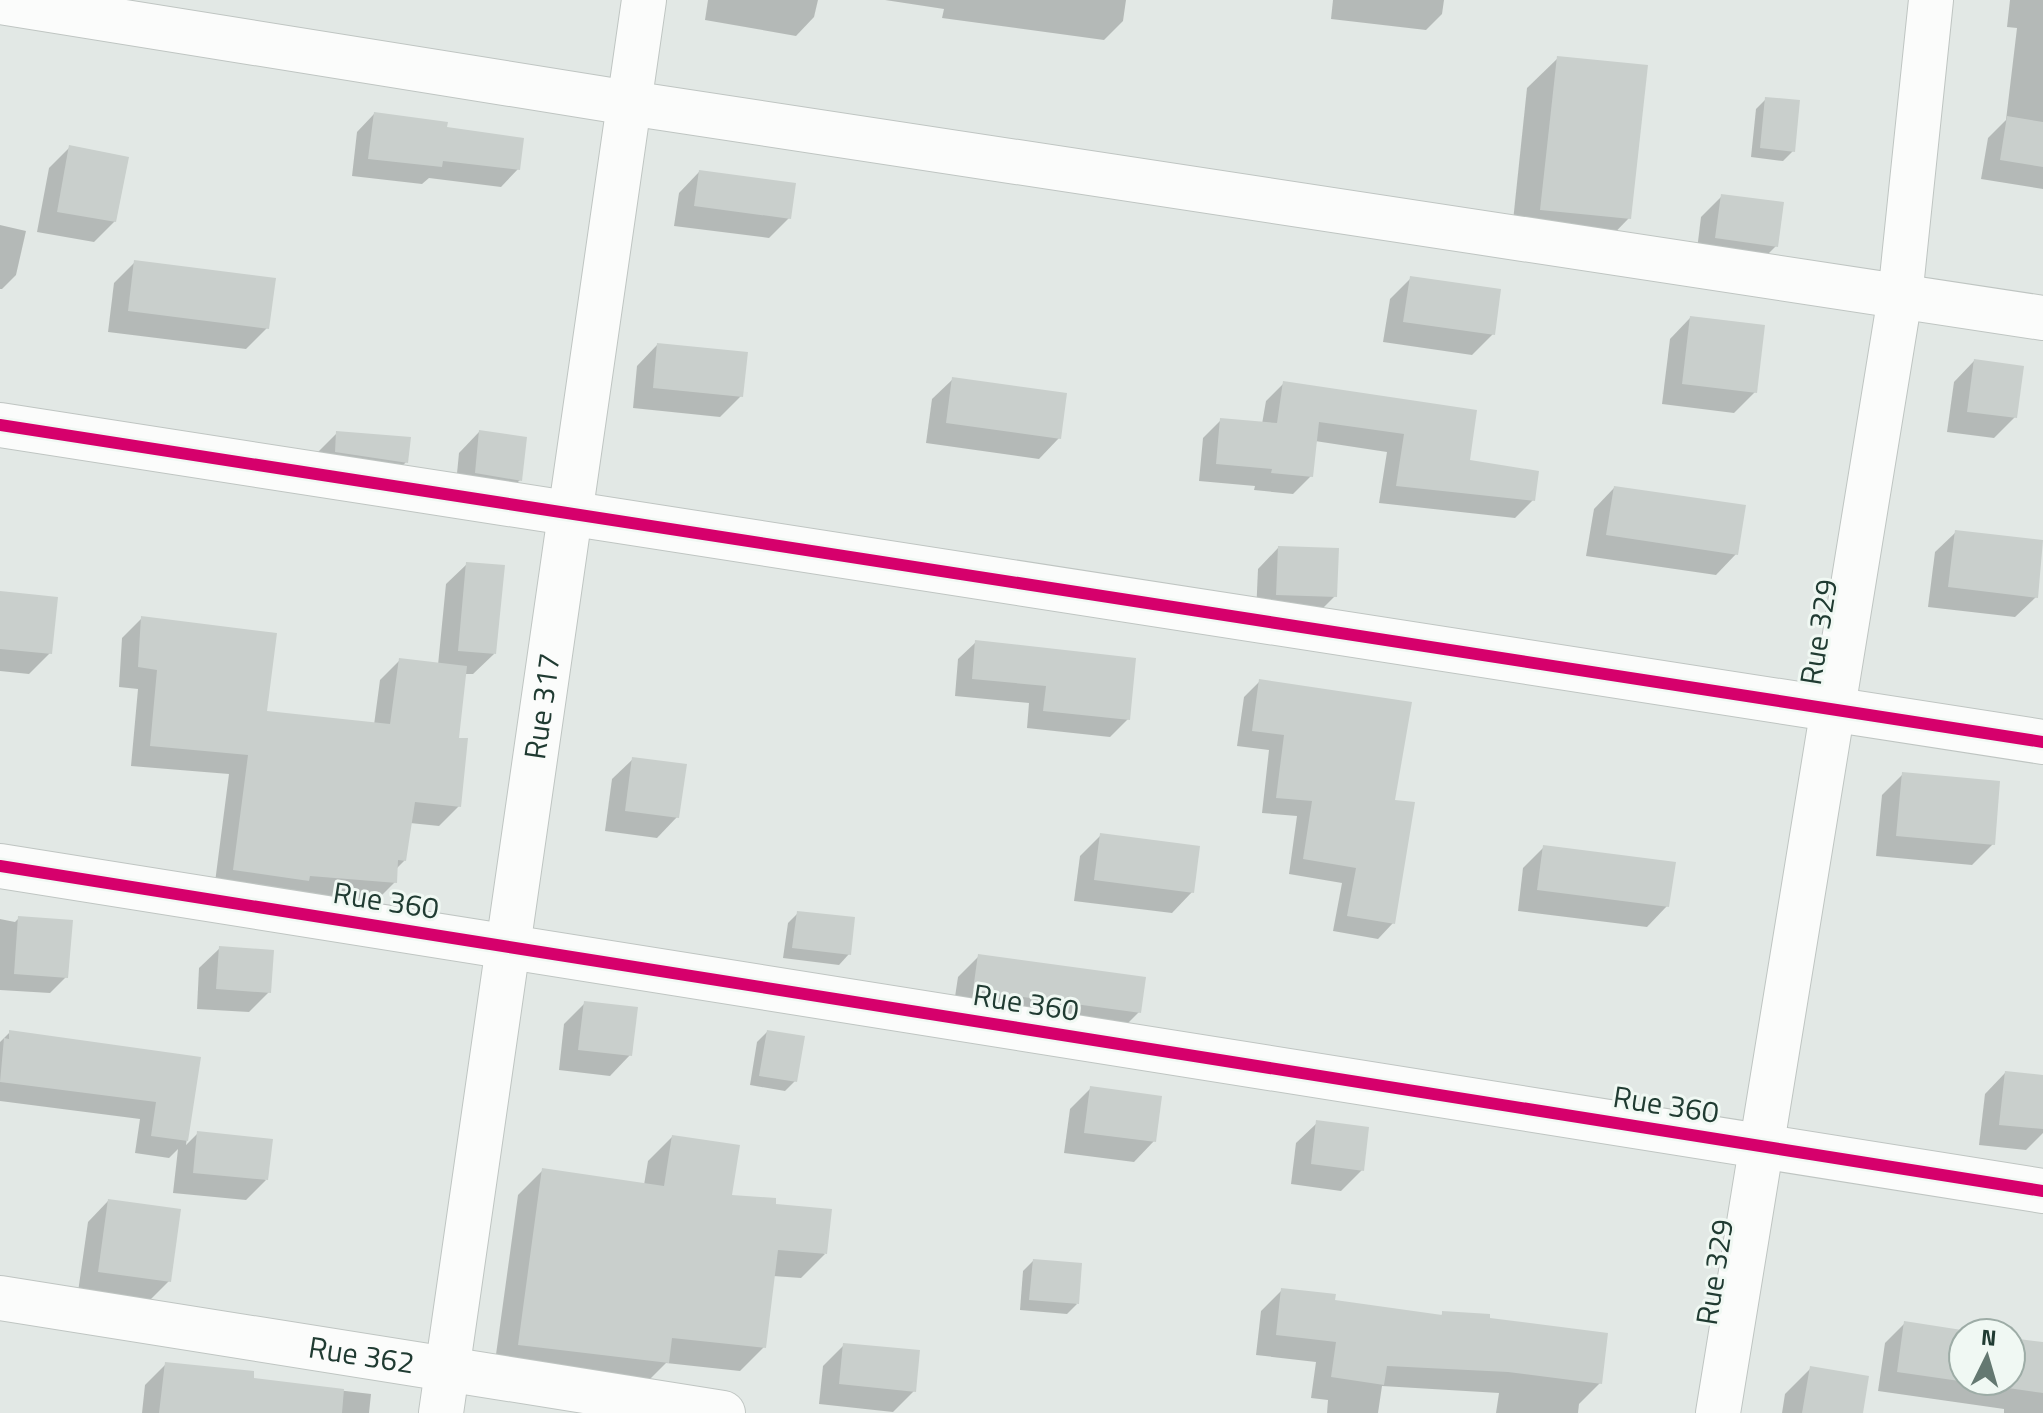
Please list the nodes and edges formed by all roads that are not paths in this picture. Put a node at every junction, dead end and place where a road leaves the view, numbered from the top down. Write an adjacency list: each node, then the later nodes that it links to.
1 (644, 0): 4 (street, Rue 317)
2 (1931, 0): 5 (street, Rue 329)
3 (0, 2): 4 (street)
4 (629, 103): 5 (street); 8 (street, Rue 317)
5 (1900, 297): 6 (street); 9 (street, Rue 329)
6 (2043, 318)
7 (0, 425): 8 (street)
8 (570, 515): 9 (street); 12 (street, Rue 317)
9 (1833, 710): 10 (street); 13 (street, Rue 329)
10 (2043, 742)
11 (0, 866): 12 (street, Rue 360)
12 (508, 947): 13 (street, Rue 360); 16 (street, Rue 317)
13 (1762, 1147): 14 (street, Rue 360); 19 (street, Rue 329)
14 (2043, 1191)
15 (0, 1298): 16 (street, Rue 362)
16 (448, 1370): 17 (street, Rue 317); 18 (street, Rue 362)
17 (441, 1413)
18 (723, 1413)
19 (1718, 1413)

